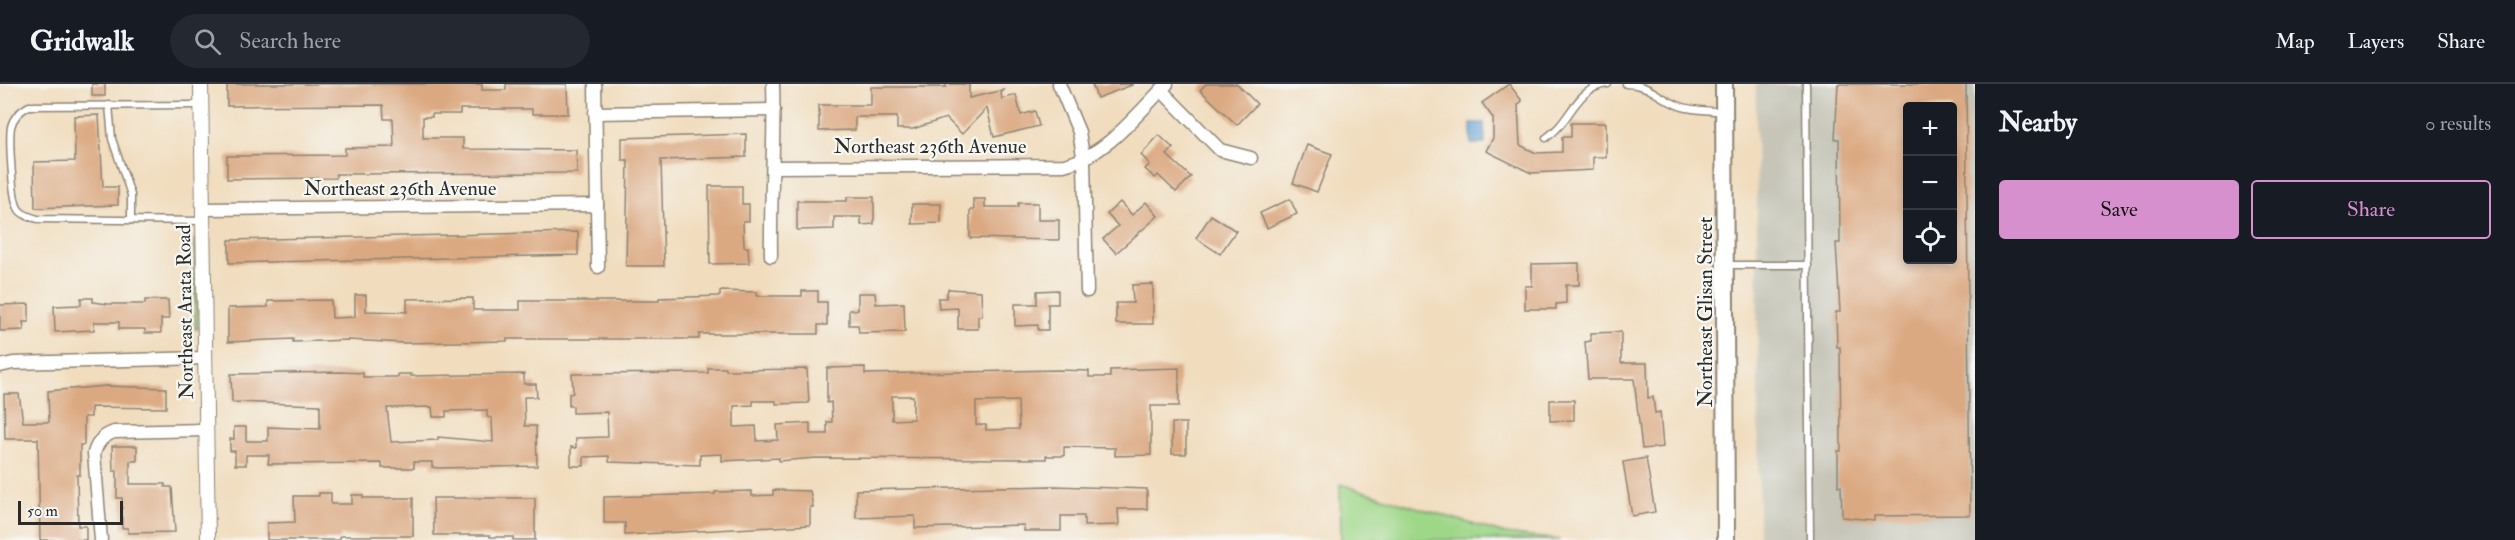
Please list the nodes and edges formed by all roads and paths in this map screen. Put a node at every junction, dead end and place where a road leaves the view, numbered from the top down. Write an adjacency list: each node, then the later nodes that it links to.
1 (201, 84): 11 (street, Northeast Arata Road)
2 (595, 84): 14 (street)
3 (774, 84): 12 (street)
4 (1059, 84): 17 (street)
5 (1608, 84): 15 (lane)
6 (1626, 84): 13 (lane)
7 (1724, 84): 13 (main road, Northeast Glisan Street)
8 (1806, 84): 24 (lane)
9 (1164, 87): 16 (street); 17 (street)
10 (109, 105): 11 (lane); 21 (lane); 21 (lane)
11 (202, 105): 20 (street, Northeast Arata Road)
12 (774, 110): 14 (street); 18 (street)
13 (1724, 112): 23 (main road, Northeast Glisan Street)
14 (595, 113): 19 (street)
15 (1546, 138)
16 (1251, 158)
17 (1084, 160): 18 (street, Northeast 236th Avenue); 26 (street)
18 (775, 167): 22 (street)
19 (597, 205): 20 (street, Northeast 236th Avenue); 25 (street)
20 (203, 215): 21 (lane); 27 (street, Northeast Arata Road)
21 (131, 220)
22 (771, 256)
23 (1725, 265): 24 (lane); 32 (main road, Northeast Glisan Street)
24 (1808, 265): 33 (lane)
25 (598, 267)
26 (1087, 291)
27 (205, 358): 28 (street); 29 (street, Northeast Arata Road)
28 (0, 366)
29 (206, 430): 30 (street); 31 (street, Northeast Arata Road)
30 (101, 540)
31 (208, 540)
32 (1726, 540)
33 (1810, 540)

